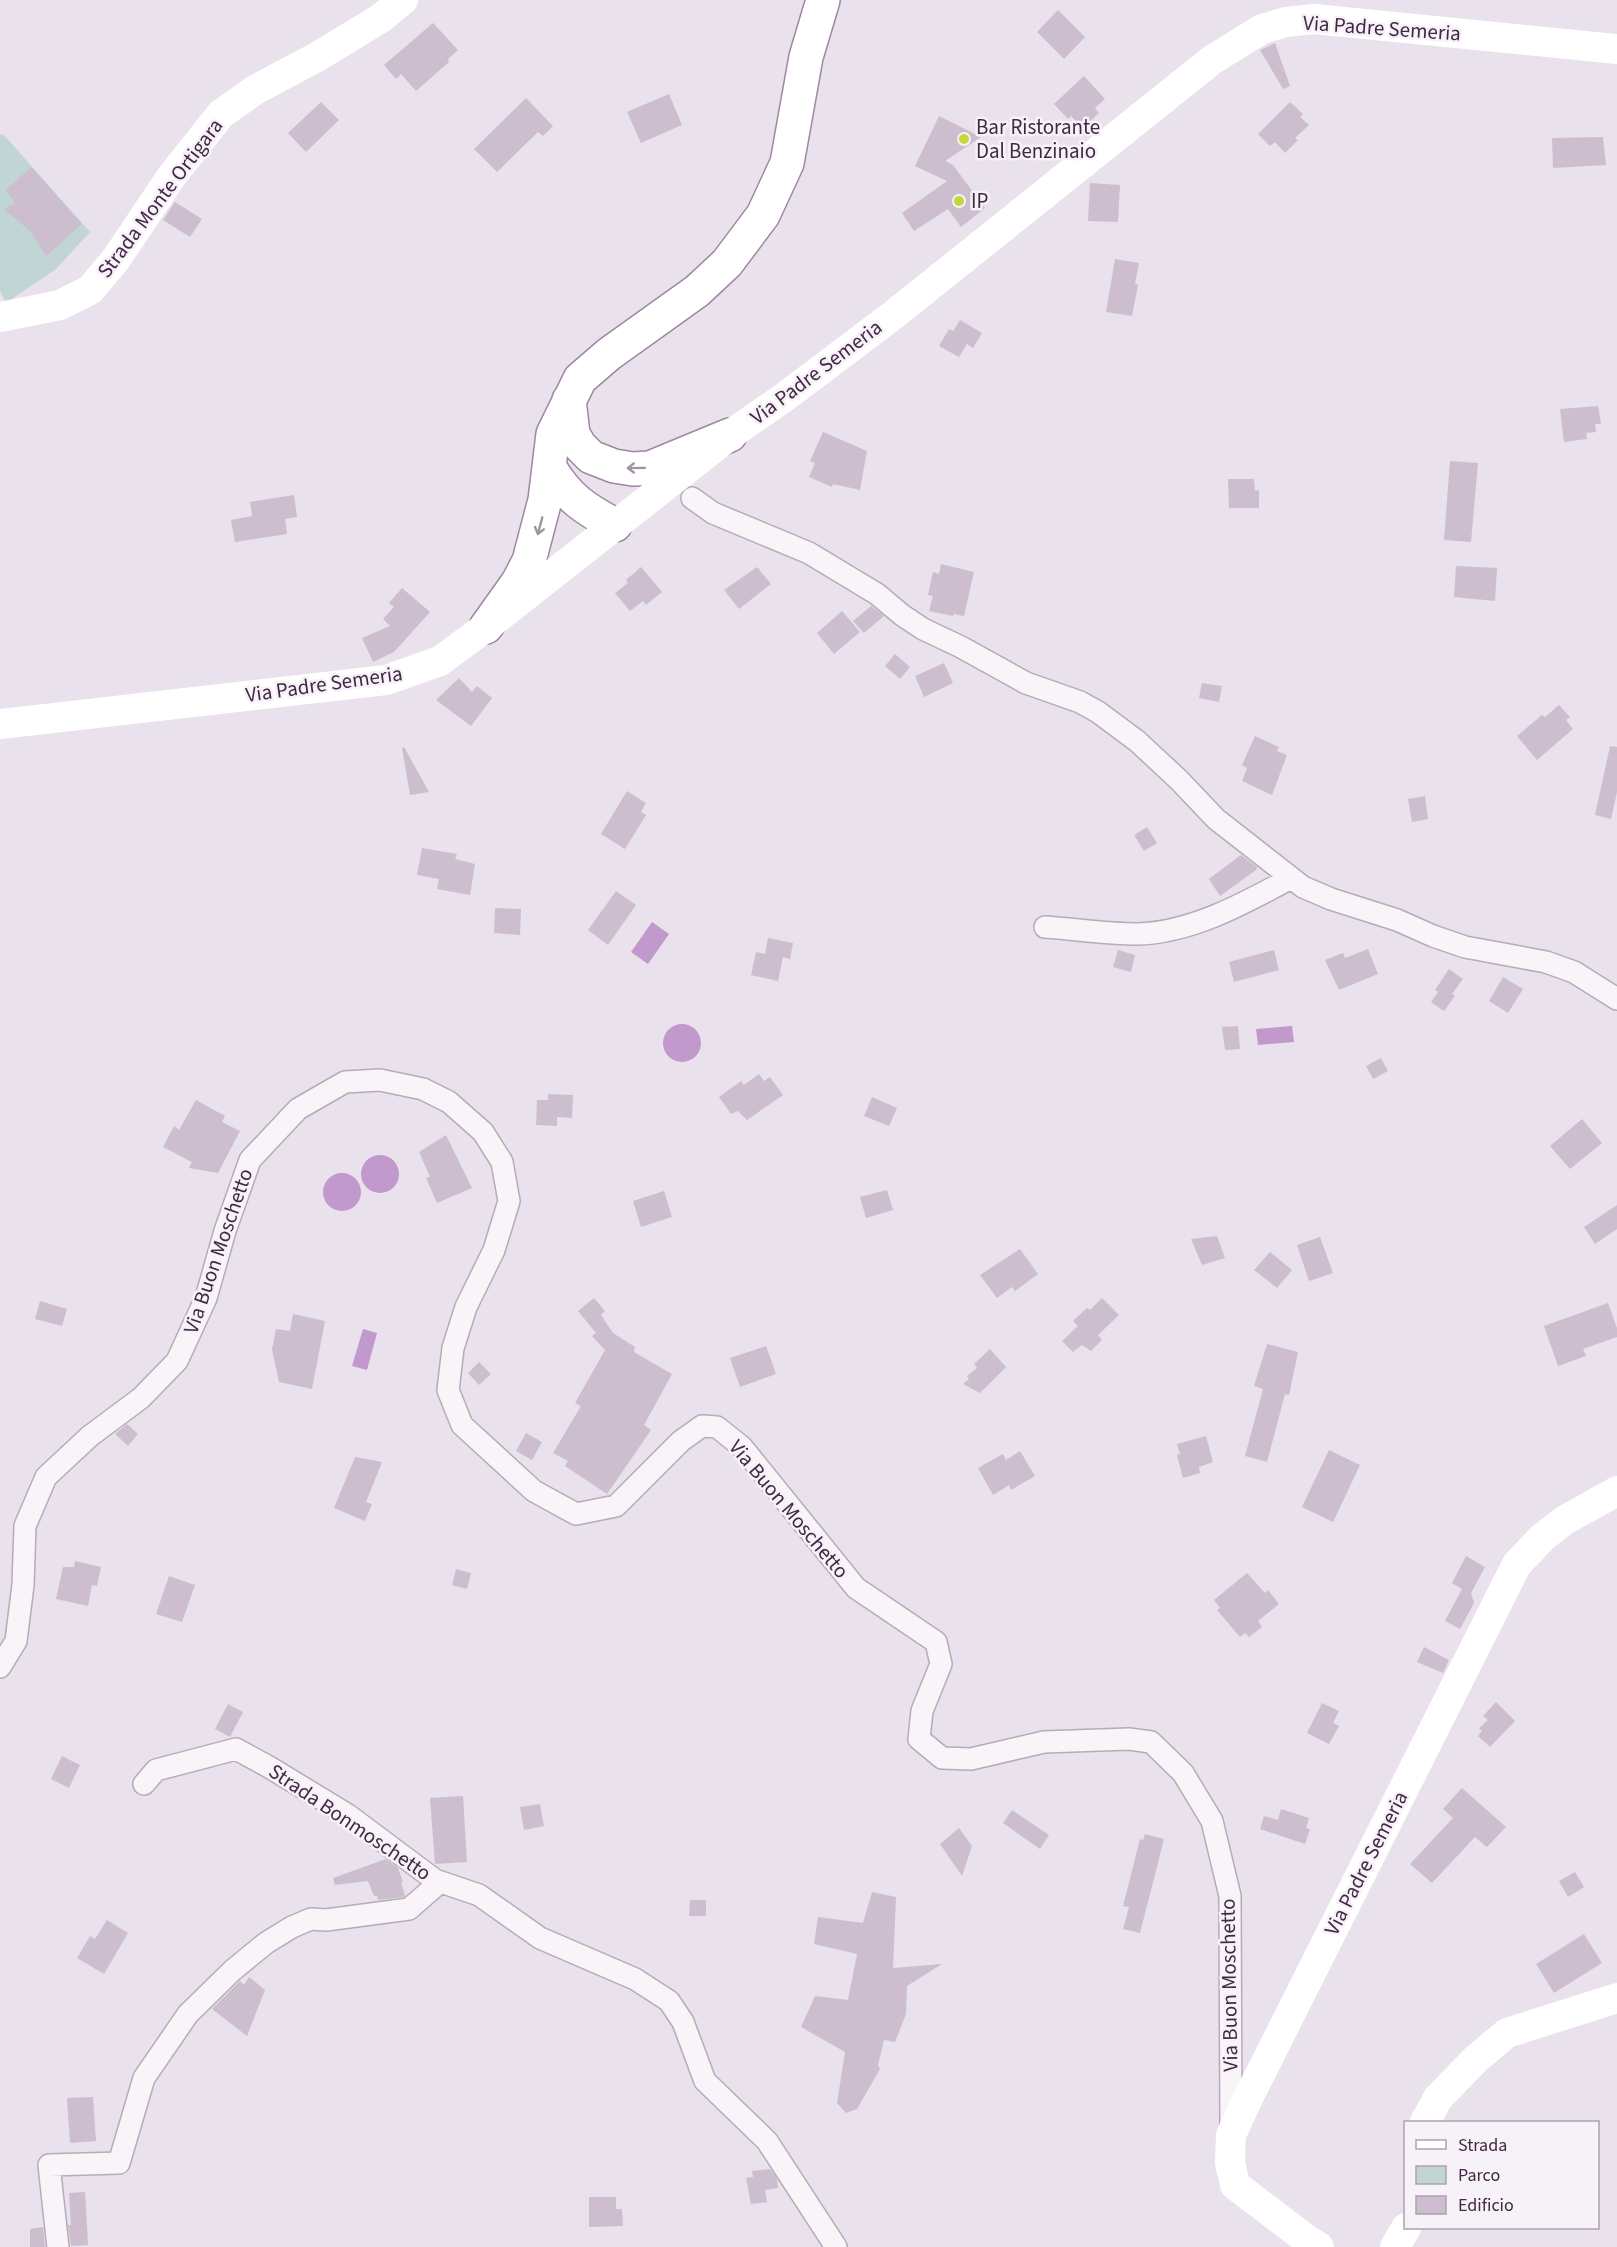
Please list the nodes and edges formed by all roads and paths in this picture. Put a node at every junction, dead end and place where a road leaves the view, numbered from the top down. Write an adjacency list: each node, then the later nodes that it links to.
1 (403, 0): 4 (main road, Strada Monte Ortigara)
2 (822, 0): 5 (highway)
3 (1617, 49): 6 (main road, Via Padre Semeria)
4 (0, 317)
5 (569, 400): 7 (highway); 8 (highway)
6 (730, 435): 7 (highway, one-way to 7); 10 (main road, Via Padre Semeria)
7 (591, 457): 10 (highway)
8 (550, 468): 10 (highway); 11 (highway, one-way to 11)
9 (692, 498): 13 (street)
10 (615, 525): 11 (main road, Via Padre Semeria)
11 (486, 627): 12 (main road, Via Padre Semeria)
12 (0, 724)
13 (1291, 878): 14 (street); 15 (street)
14 (1045, 927)
15 (1617, 999)
16 (1617, 1491): 22 (main road, Via Padre Semeria)
17 (0, 1667): 22 (street, Via Buon Moschetto)
18 (144, 1784): 19 (street, Strada Bonmoschetto)
19 (440, 1882): 25 (street); 26 (street, Strada Bonmoschetto)
20 (1617, 1998): 21 (main road)
21 (1426, 2121)
22 (1231, 2135): 24 (main road, Via Padre Semeria)
23 (1406, 2229): 27 (main road)
24 (1309, 2244)
25 (58, 2247)
26 (836, 2247)
27 (1395, 2247)

